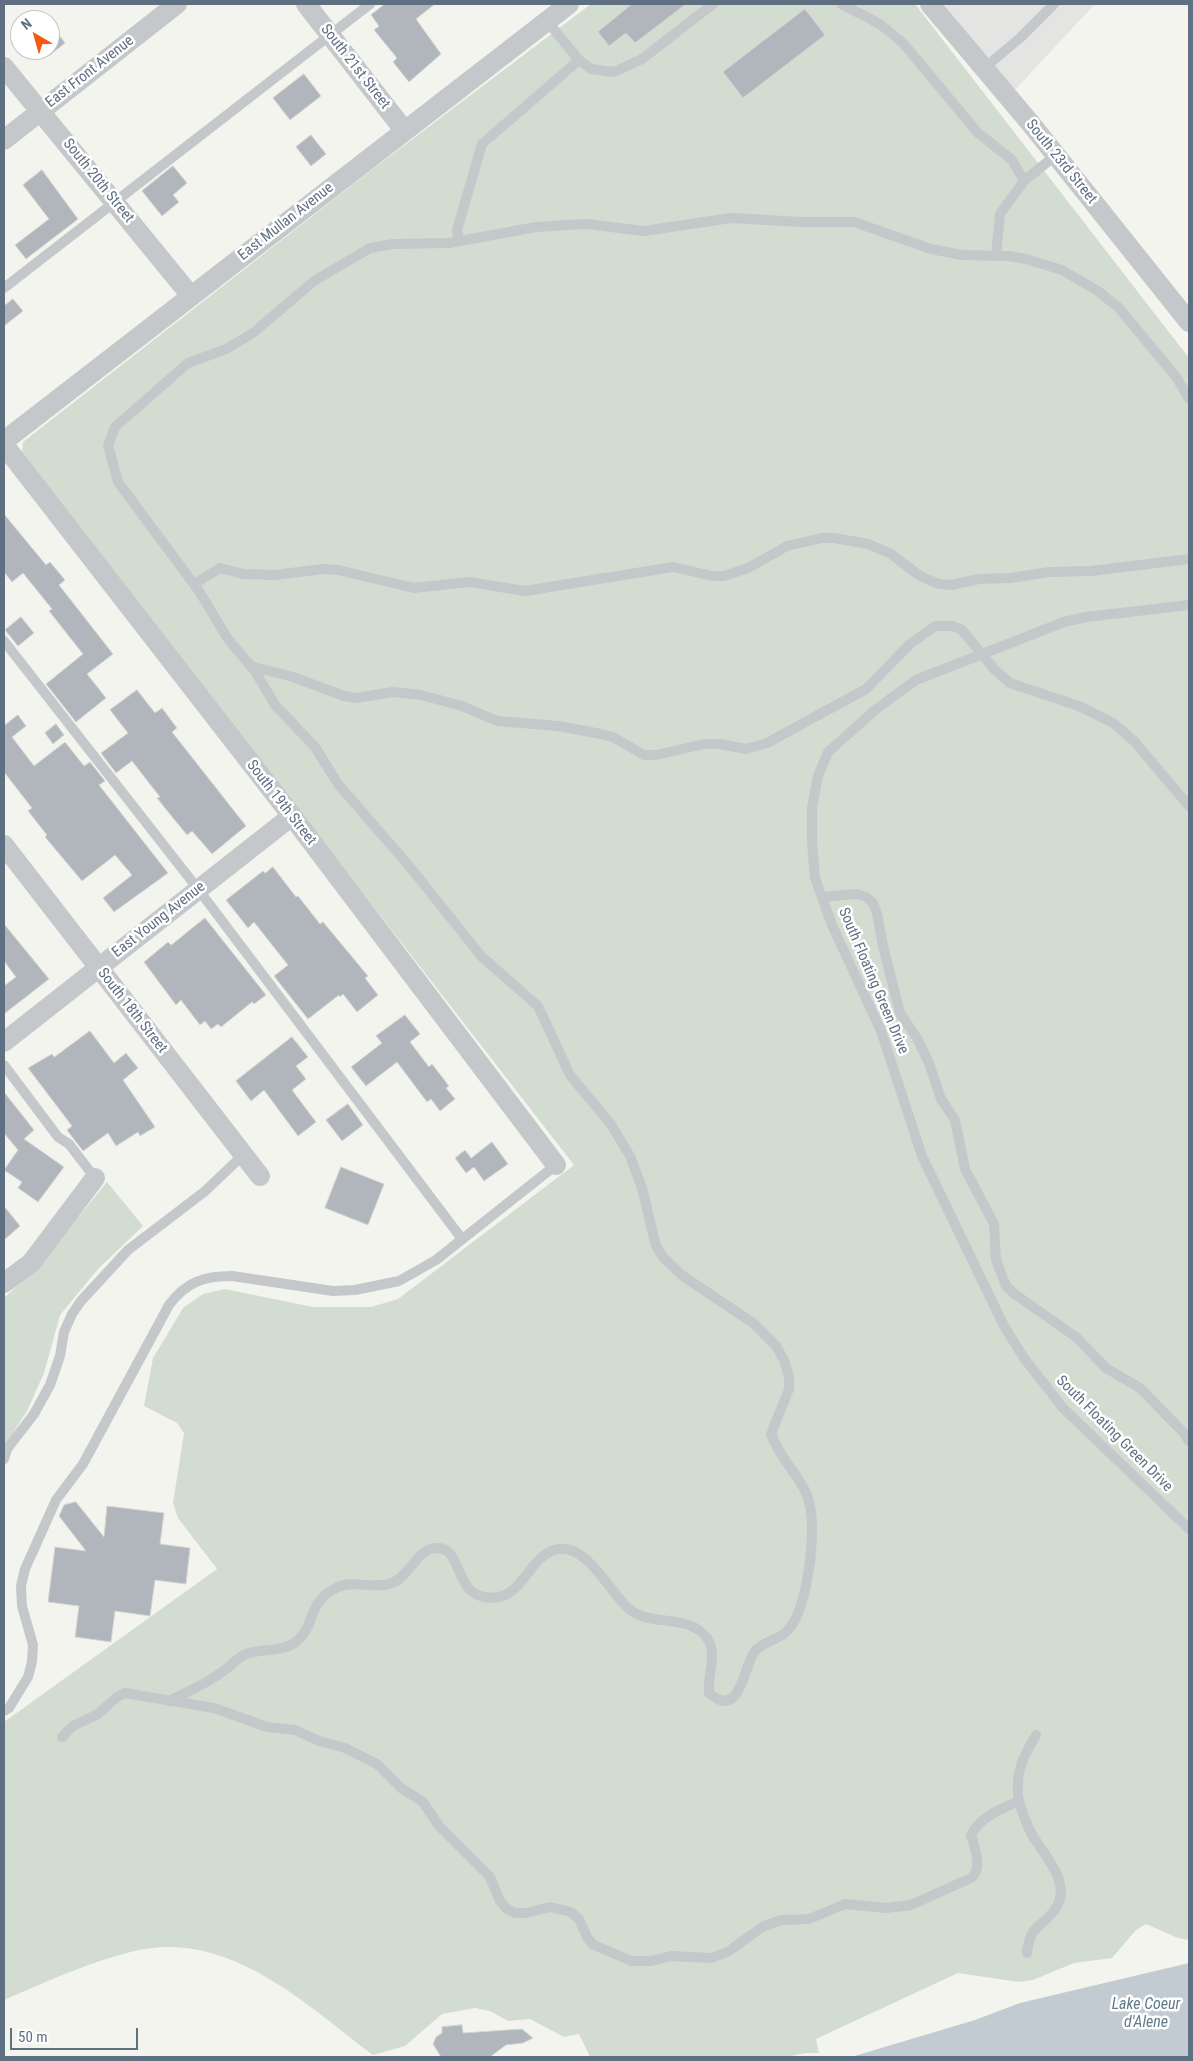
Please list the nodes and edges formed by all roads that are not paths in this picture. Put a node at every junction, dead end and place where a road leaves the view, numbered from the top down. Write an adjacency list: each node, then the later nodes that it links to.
1 (177, 4): 14 (street, East Front Avenue)
2 (306, 4): 10 (street, South 21st Street)
3 (370, 4): 10 (lane)
4 (569, 4): 9 (street, East Mullan Avenue)
5 (712, 4): 11 (lane)
6 (841, 4): 18 (lane)
7 (930, 4): 13 (street, South 23rd Street)
8 (1054, 4): 13 (lane)
9 (547, 21): 11 (lane); 15 (street, East Mullan Avenue)
10 (330, 35): 15 (street, South 21st Street); 19 (lane)
11 (579, 60): 20 (lane)
12 (4, 67): 14 (street, South 20th Street)
13 (983, 69): 17 (street, South 23rd Street)
14 (41, 111): 16 (street, East Front Avenue); 19 (street, South 20th Street)
15 (404, 130): 23 (street, East Mullan Avenue)
16 (4, 140)
17 (1056, 155): 18 (lane); 24 (street, South 23rd Street)
18 (1024, 181): 21 (lane)
19 (115, 201): 22 (lane); 23 (street, South 20th Street)
20 (459, 241): 21 (lane); 28 (lane)
21 (996, 256): 25 (lane)
22 (4, 288)
23 (191, 296): 26 (street, East Mullan Avenue)
24 (1189, 322)
25 (1189, 399)
26 (4, 443): 34 (street, South 19th Street)
27 (1189, 559): 28 (lane)
28 (194, 584): 32 (lane)
29 (1189, 605): 31 (lane, South Floating Green Drive)
30 (4, 641): 36 (lane)
31 (982, 655): 32 (lane); 33 (lane); 37 (lane, South Floating Green Drive)
32 (250, 666): 50 (lane)
33 (1189, 806)
34 (292, 816): 36 (street, East Young Avenue); 42 (street, South 19th Street)
35 (4, 845): 38 (street, South 18th Street)
36 (198, 889): 38 (street, East Young Avenue); 45 (lane)
37 (822, 896): 47 (lane); 49 (lane, South Floating Green Drive)
38 (98, 968): 39 (street, East Young Avenue); 41 (street, South 18th Street)
39 (4, 1042)
40 (4, 1065): 44 (lane)
41 (244, 1154): 43 (street, South 18th Street); 48 (lane)
42 (556, 1165): 45 (lane)
43 (260, 1176)
44 (95, 1178): 46 (street)
45 (462, 1239): 51 (lane)
46 (4, 1283)
47 (1189, 1442)
48 (4, 1460)
49 (1189, 1529)
50 (169, 1701): 53 (lane); 54 (lane)
51 (4, 1711)
52 (1036, 1735): 54 (lane)
53 (62, 1737)
54 (1019, 1801): 55 (lane)
55 (1027, 1953)

